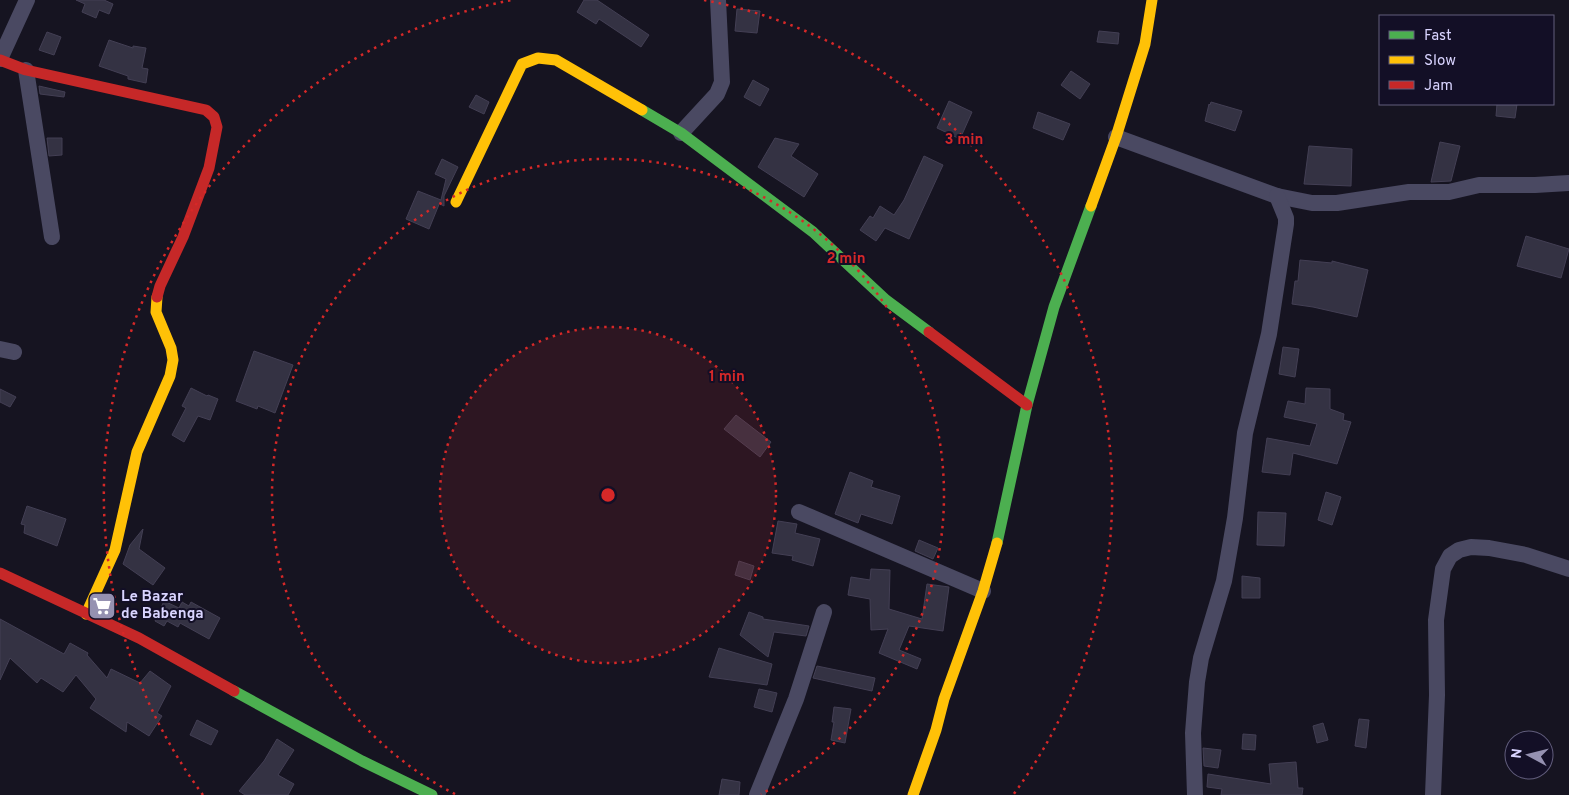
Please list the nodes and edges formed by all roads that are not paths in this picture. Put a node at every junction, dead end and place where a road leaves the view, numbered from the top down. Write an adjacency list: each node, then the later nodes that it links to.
1 (27, 0): 4 (street)
2 (718, 0): 6 (street)
3 (1152, 0): 7 (street)
4 (0, 60): 5 (street)
5 (26, 70): 11 (street); 18 (street)
6 (681, 133): 10 (street); 12 (street)
7 (1116, 137): 9 (street); 12 (street)
8 (1569, 183): 9 (street)
9 (1277, 196): 22 (street)
10 (456, 202)
11 (52, 237)
12 (1027, 405): 16 (street)
13 (799, 512): 16 (street)
14 (1569, 569): 23 (street)
15 (0, 572): 18 (street)
16 (983, 591): 21 (street)
17 (824, 612): 20 (street)
18 (86, 614): 19 (street)
19 (432, 795)
20 (757, 795)
21 (913, 795)
22 (1195, 795)
23 (1433, 795)

